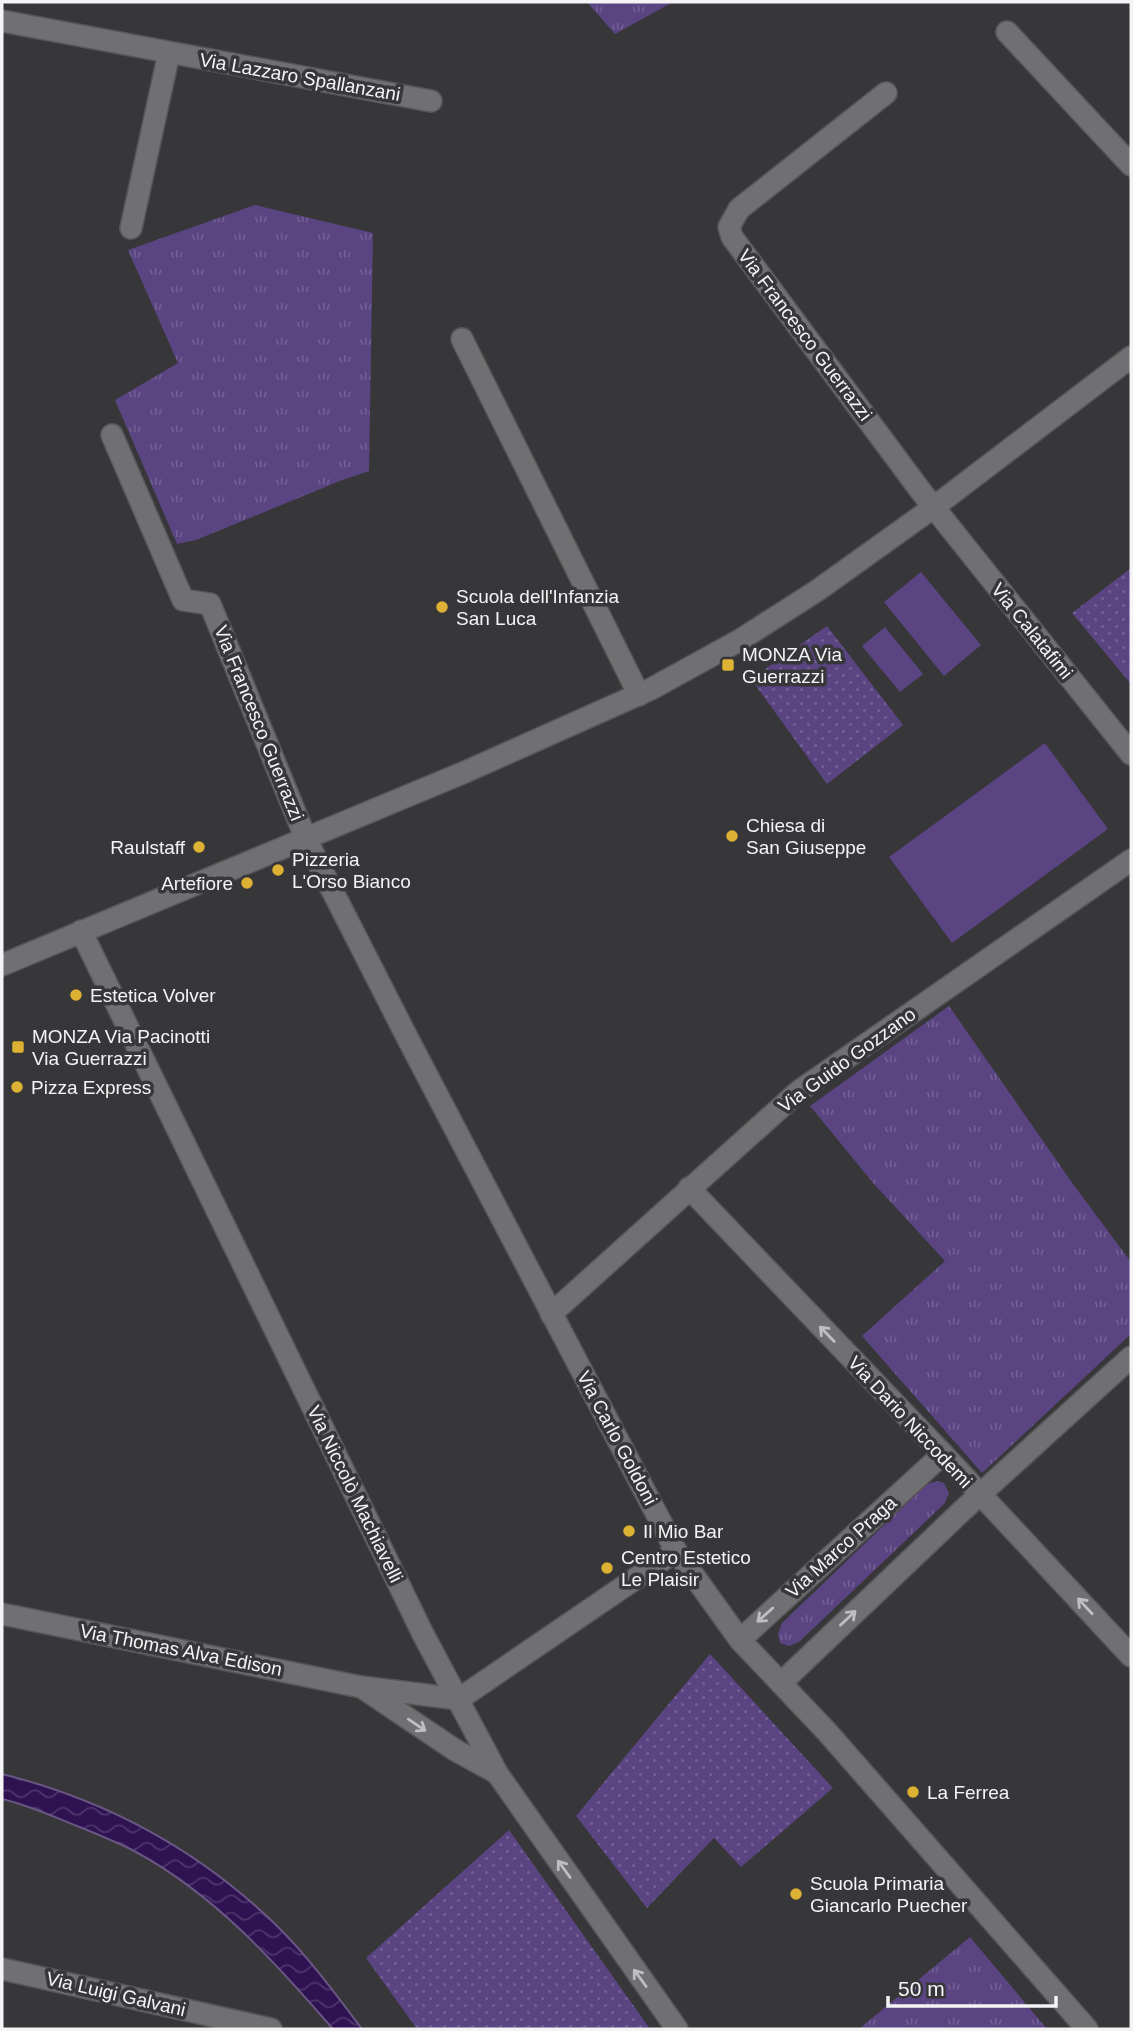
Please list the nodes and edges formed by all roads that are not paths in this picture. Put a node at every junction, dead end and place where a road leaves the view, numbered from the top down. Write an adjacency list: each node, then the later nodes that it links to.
1 (2, 21): 3 (street, Via Lazzaro Spallanzani)
2 (1007, 32): 6 (street)
3 (169, 53): 5 (street, Via Lazzaro Spallanzani); 7 (street)
4 (886, 93): 11 (street, Via Francesco Guerrazzi)
5 (431, 101)
6 (1131, 165)
7 (131, 228)
8 (462, 339): 12 (street)
9 (1131, 357): 11 (street, Via Francesco Guerrazzi)
10 (112, 435): 14 (street, Via Francesco Guerrazzi)
11 (934, 507): 12 (street, Via Francesco Guerrazzi); 13 (street, Via Calatafimi)
12 (639, 695): 14 (street, Via Francesco Guerrazzi)
13 (1131, 754)
14 (306, 839): 16 (street, Via Francesco Guerrazzi); 19 (street, Via Carlo Goldoni)
15 (1131, 860): 18 (street, Via Guido Gozzano)
16 (81, 931): 17 (street, Via Francesco Guerrazzi); 29 (street, Via Niccolò Machiavelli)
17 (2, 965)
18 (688, 1188): 19 (street, Via Guido Gozzano); 21 (street, Via Dario Niccodemi, one-way to 18)
19 (551, 1314): 23 (street, Via Carlo Goldoni)
20 (1131, 1357): 22 (street)
21 (943, 1454): 22 (street, Via Dario Niccodemi); 25 (street, Via Marco Praga, one-way to 25)
22 (979, 1495): 26 (street, Via Dario Niccodemi, one-way to 22); 27 (street, one-way to 22)
23 (676, 1550): 25 (street, Via Carlo Goldoni); 29 (street)
24 (2, 1614): 28 (street, Via Thomas Alva Edison)
25 (740, 1640): 27 (street, Via Carlo Goldoni)
26 (1131, 1656)
27 (781, 1683): 34 (street, Via Carlo Goldoni)
28 (361, 1686): 29 (street, Via Thomas Alva Edison); 30 (street, Via Thomas Alva Edison, one-way to 30)
29 (459, 1699): 30 (street, Via Niccolò Machiavelli)
30 (497, 1773): 33 (street, Via Niccolò Machiavelli, one-way to 30)
31 (2, 1969): 32 (street, Via Luigi Galvani)
32 (271, 2029)
33 (677, 2029)
34 (1087, 2029)

